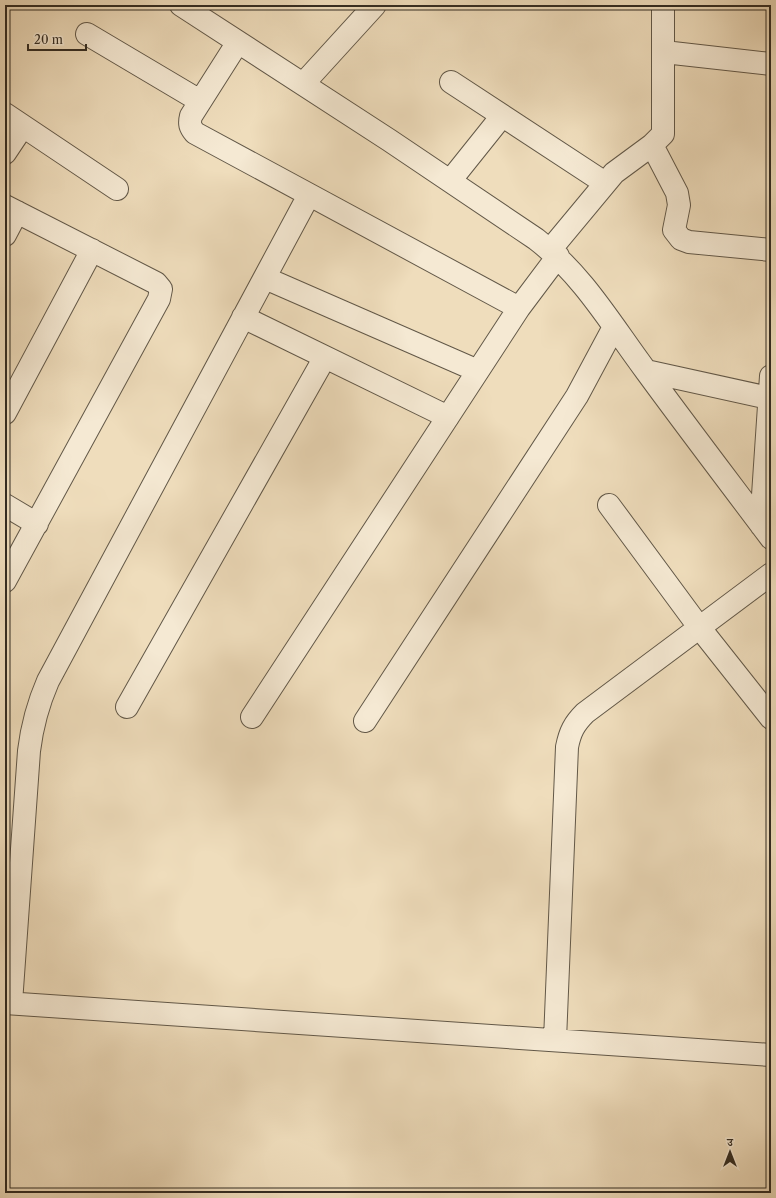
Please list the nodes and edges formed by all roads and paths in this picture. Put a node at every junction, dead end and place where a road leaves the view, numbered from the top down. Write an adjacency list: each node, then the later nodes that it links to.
1 (181, 5): 5 (street)
2 (375, 5): 9 (street)
3 (663, 5): 6 (street)
4 (87, 34): 10 (street)
5 (238, 42): 9 (street); 10 (street)
6 (664, 52): 7 (street); 13 (street)
7 (771, 64)
8 (450, 82): 11 (street)
9 (303, 84): 15 (street)
10 (200, 101): 18 (street)
11 (502, 116): 15 (street); 16 (street)
12 (14, 120): 14 (street); 17 (street)
13 (652, 145): 16 (street); 22 (street)
14 (5, 153)
15 (450, 181): 23 (street)
16 (605, 183): 23 (street)
17 (117, 189)
18 (309, 195): 24 (street); 25 (street)
19 (11, 209): 20 (street); 21 (street)
20 (5, 235)
21 (92, 250): 33 (street); 37 (street)
22 (771, 250)
23 (554, 253): 25 (street); 27 (street)
24 (265, 278): 26 (street); 29 (street)
25 (519, 308): 29 (street)
26 (243, 317): 28 (street); 46 (street)
27 (614, 327): 30 (street); 45 (street)
28 (325, 357): 34 (street); 42 (street)
29 (478, 371): 34 (street)
30 (646, 371): 32 (street); 38 (street)
31 (771, 376): 32 (street)
32 (769, 398): 38 (street)
33 (5, 413)
34 (448, 418): 43 (street)
35 (5, 505): 37 (street)
36 (609, 505): 41 (street)
37 (37, 524): 40 (street)
38 (766, 531)
39 (771, 574): 41 (street)
40 (5, 581)
41 (699, 627): 44 (street); 47 (street)
42 (127, 707)
43 (252, 717)
44 (771, 718)
45 (365, 721)
46 (8, 1003): 47 (street)
47 (555, 1040): 48 (street)
48 (771, 1056)

